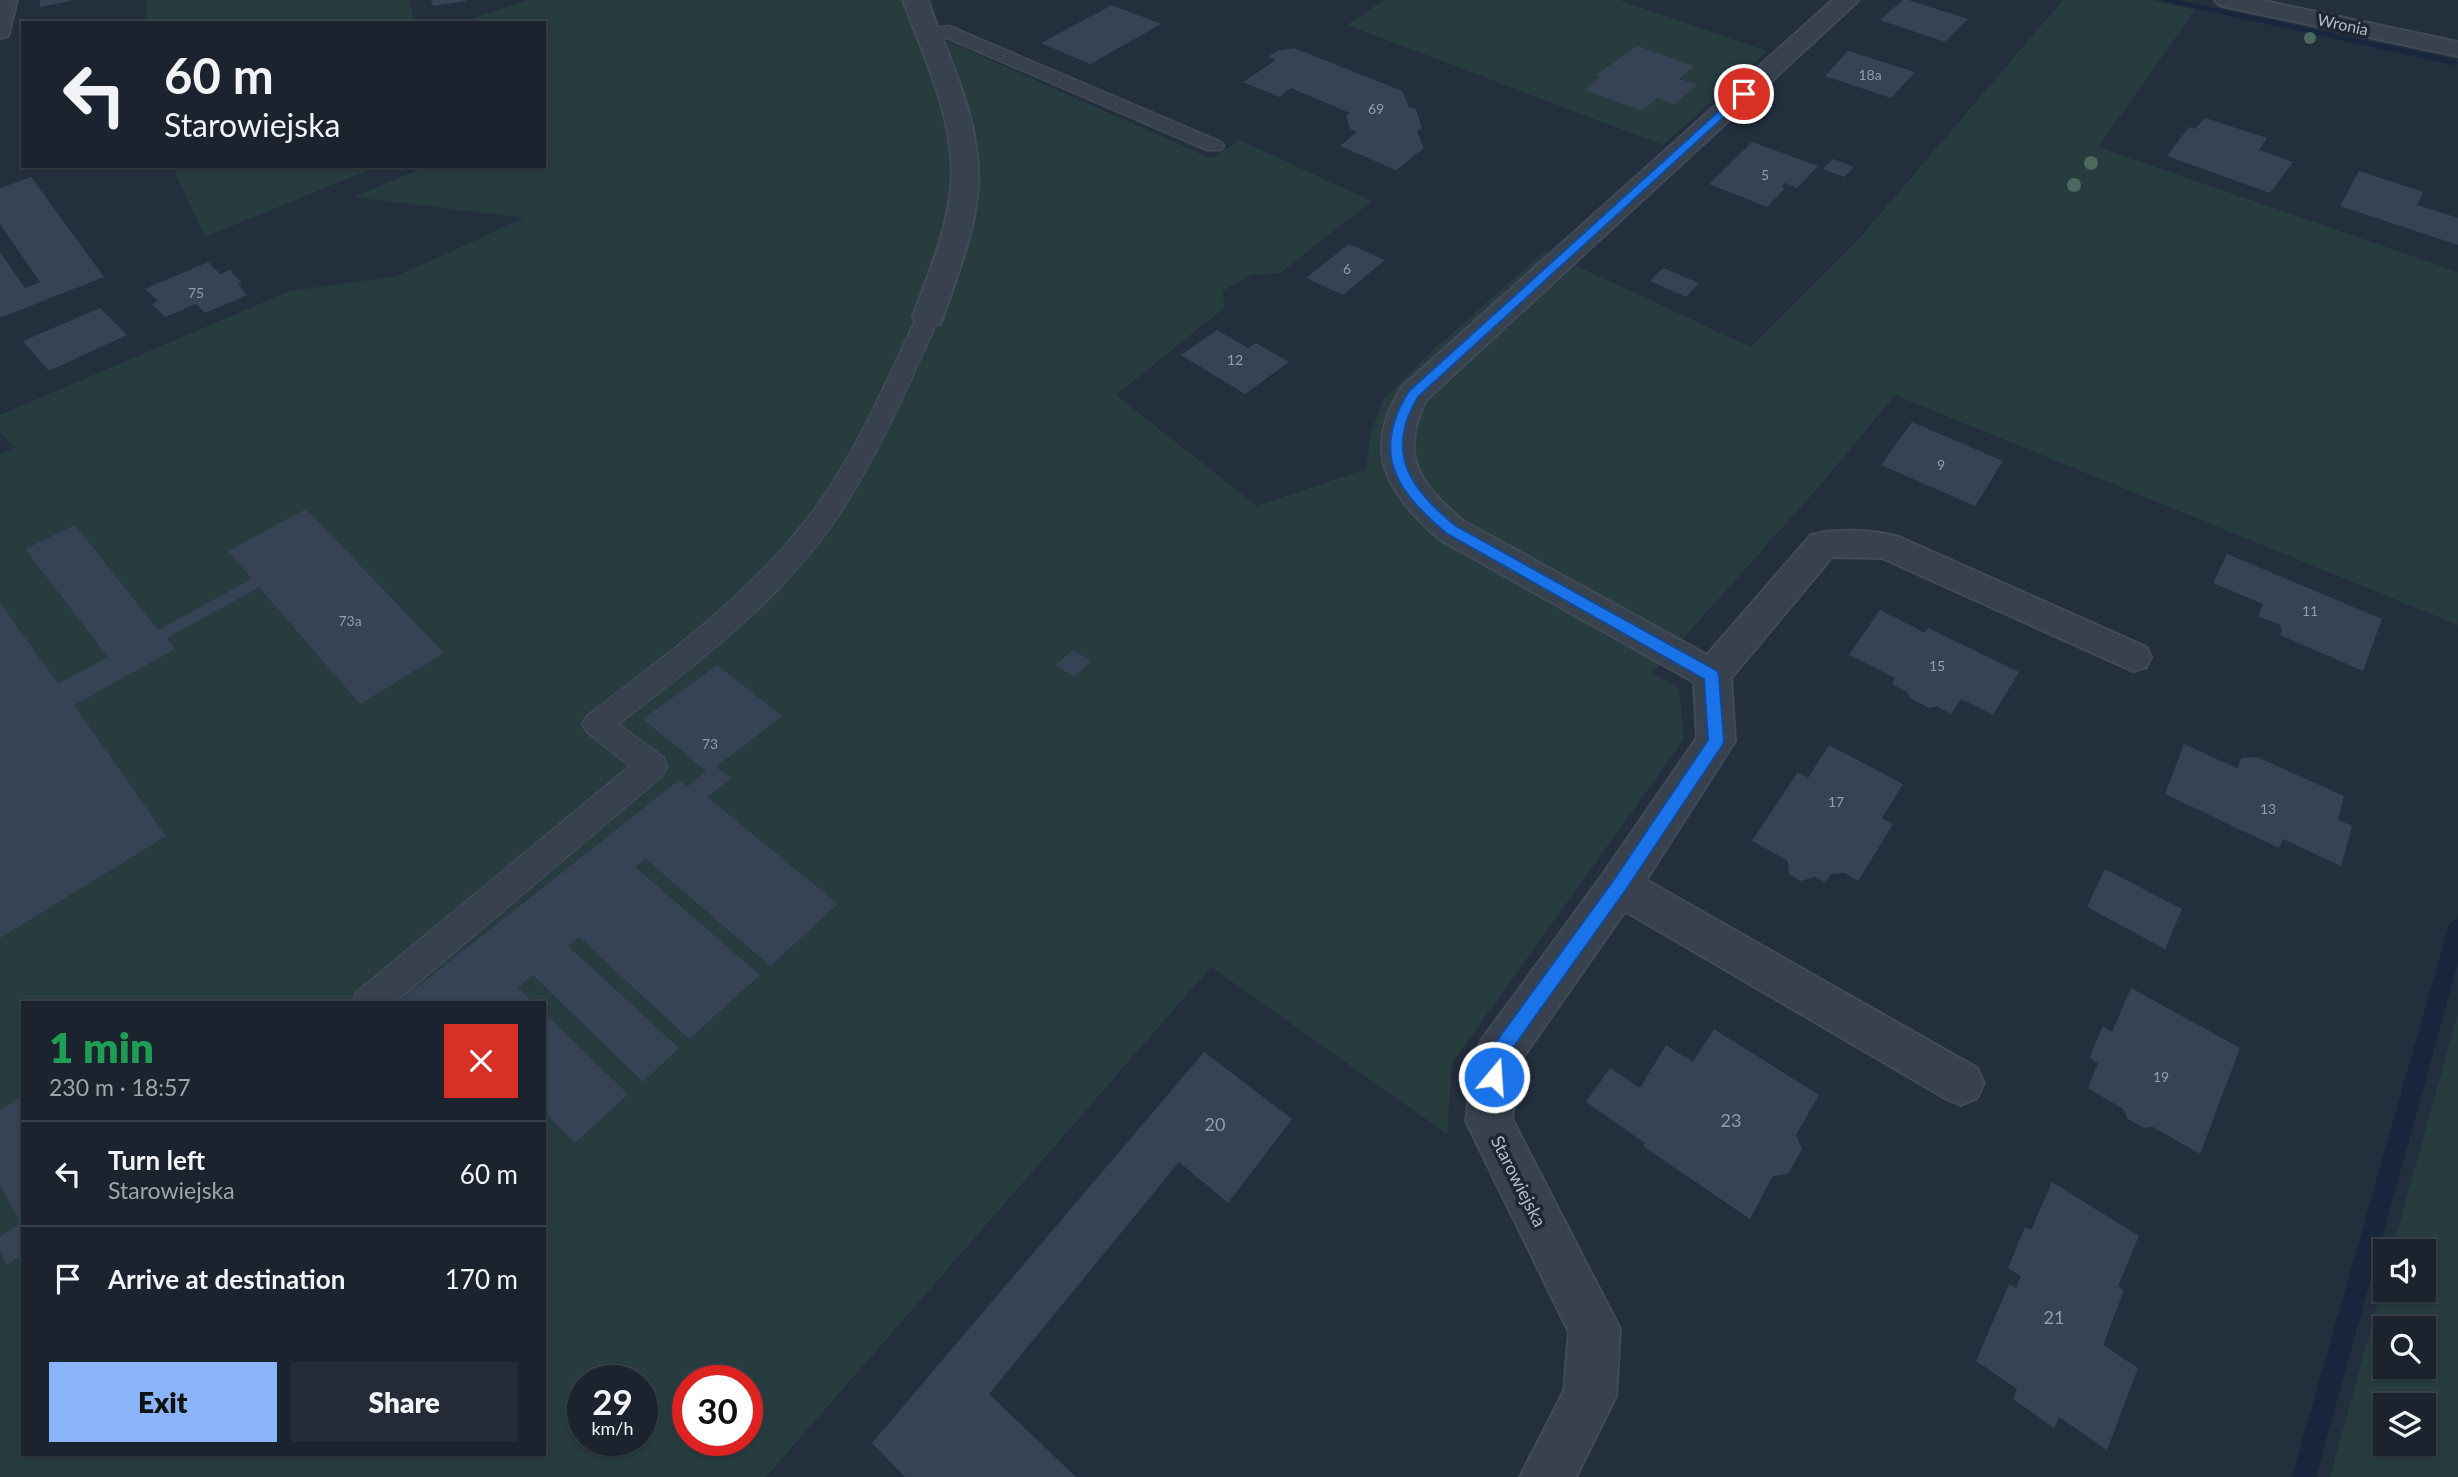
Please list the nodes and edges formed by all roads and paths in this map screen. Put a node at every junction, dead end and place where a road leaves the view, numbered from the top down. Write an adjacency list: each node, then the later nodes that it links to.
1 (5, 0): 5 (street)
2 (915, 0): 6 (street)
3 (1847, 0): 11 (street)
4 (2227, 0): 7 (street, Wronia)
5 (0, 31)
6 (928, 33): 8 (lane); 9 (street)
7 (2458, 49)
8 (1214, 146)
9 (928, 317): 13 (lane)
10 (2133, 657): 11 (street)
11 (1712, 676): 12 (street, Starowiejska)
12 (1619, 886): 14 (street); 15 (street, Starowiejska)
13 (371, 1001)
14 (1961, 1083)
15 (1547, 1477)

